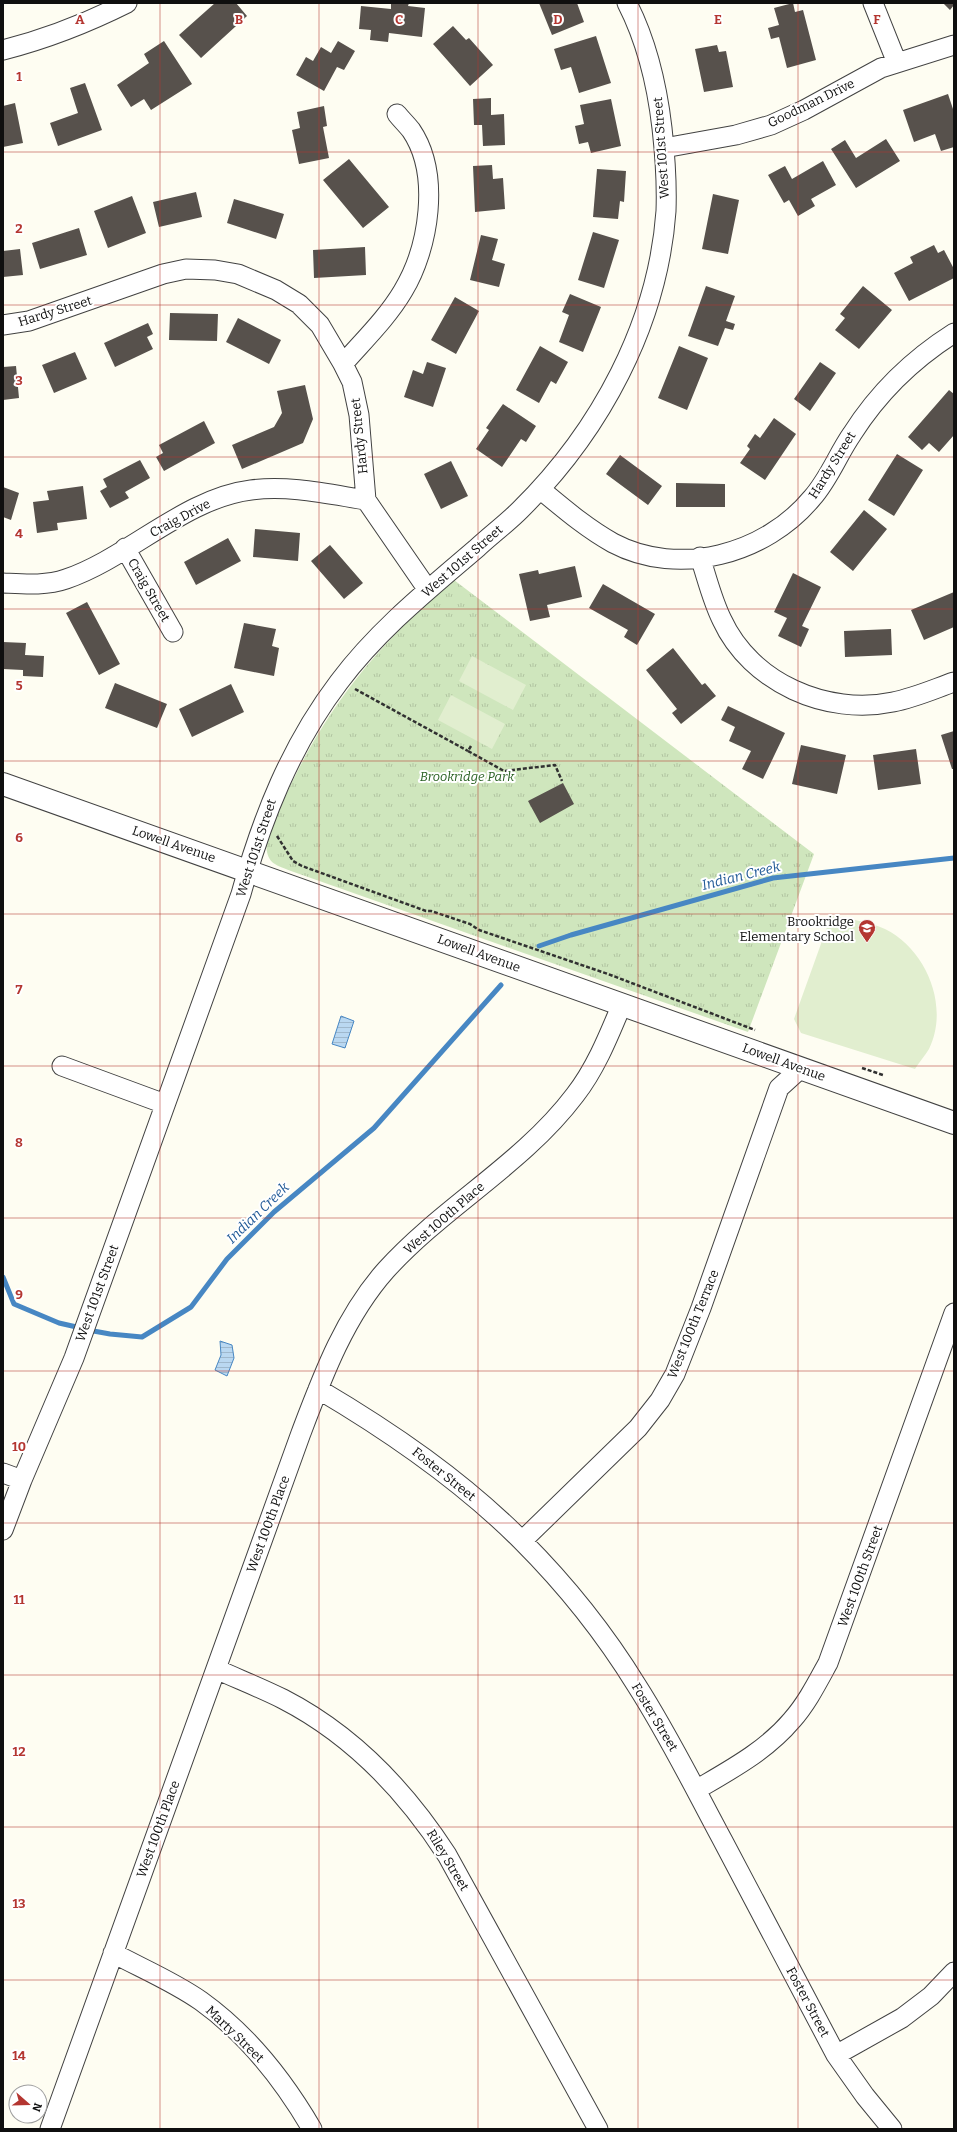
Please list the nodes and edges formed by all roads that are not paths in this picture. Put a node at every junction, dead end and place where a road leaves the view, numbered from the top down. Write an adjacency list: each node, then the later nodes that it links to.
1 (127, 3): 5 (street)
2 (627, 3): 8 (street, West 101st Street)
3 (873, 4): 6 (street)
4 (954, 45): 6 (street, Goodman Drive)
5 (3, 50)
6 (896, 63): 8 (street, Goodman Drive)
7 (397, 114): 11 (street)
8 (664, 148): 12 (street, West 101st Street)
9 (3, 325): 11 (street, Hardy Street)
10 (954, 332): 15 (street, Hardy Street)
11 (343, 364): 13 (street, Hardy Street)
12 (540, 489): 15 (street, Hardy Street); 17 (street, West 101st Street)
13 (366, 500): 14 (street, Craig Drive); 17 (street, Hardy Street)
14 (125, 548): 16 (street, Craig Drive); 18 (street, Craig Street)
15 (700, 557): 19 (street)
16 (3, 583)
17 (428, 590): 21 (street, West 101st Street)
18 (173, 632)
19 (954, 682)
20 (3, 784): 21 (street, Lowell Avenue)
21 (248, 870): 22 (street, Lowell Avenue); 25 (street, West 101st Street)
22 (622, 1004): 24 (street, Lowell Avenue); 28 (street, West 100th Place)
23 (62, 1066): 25 (street)
24 (800, 1068): 26 (street, Lowell Avenue); 32 (street, West 100th Terrace)
25 (166, 1104): 30 (street, West 101st Street)
26 (954, 1123)
27 (954, 1313): 34 (street, West 100th Street)
28 (318, 1389): 32 (street, Foster Street); 33 (street, West 100th Place)
29 (3, 1473): 30 (street)
30 (22, 1480): 31 (street, West 101st Street)
31 (3, 1530)
32 (522, 1541): 34 (street, Foster Street)
33 (216, 1669): 35 (street, West 100th Place); 40 (street, Riley Street)
34 (696, 1790): 37 (street, Foster Street)
35 (113, 1953): 38 (street, West 100th Place); 39 (street, Marty Street)
36 (954, 1972): 37 (street)
37 (836, 2055): 41 (street, Foster Street)
38 (50, 2129)
39 (312, 2129)
40 (598, 2129)
41 (892, 2129)

